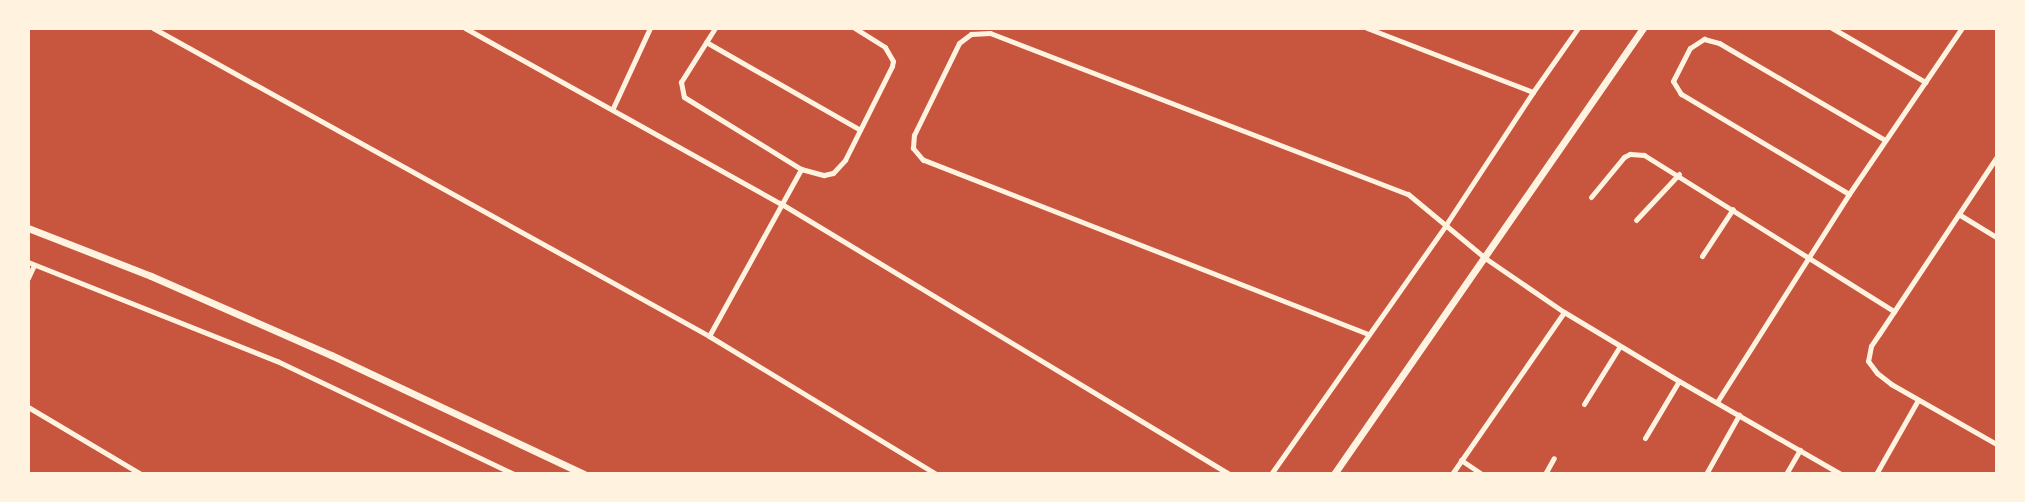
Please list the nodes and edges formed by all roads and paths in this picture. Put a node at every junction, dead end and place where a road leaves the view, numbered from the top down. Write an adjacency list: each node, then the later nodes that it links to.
1 (153, 28): 12 (street)
2 (171, 28): 12 (street)
3 (465, 28): 16 (street)
4 (650, 28): 16 (street)
5 (715, 28): 13 (street)
6 (855, 28): 17 (street)
7 (1367, 28): 15 (street)
8 (1578, 28): 15 (street)
9 (1643, 28): 33 (street)
10 (1832, 28): 14 (street)
11 (1961, 29): 14 (street)
12 (167, 36): 39 (street)
13 (706, 42): 17 (street); 20 (street)
14 (1925, 81): 18 (street)
15 (1533, 92): 28 (street)
16 (613, 108): 24 (street)
17 (860, 130): 20 (street)
18 (1885, 140): 22 (street); 22 (street)
19 (1996, 158): 26 (street)
20 (801, 169): 24 (street)
21 (1678, 174): 23 (street); 25 (street); 27 (street)
22 (1849, 194): 32 (street)
23 (1591, 197)
24 (780, 203): 39 (street); 56 (street)
25 (1732, 209): 31 (street); 32 (street)
26 (1960, 215): 30 (street); 36 (street)
27 (1636, 220)
28 (1445, 226): 33 (street); 38 (street); 38 (street)
29 (28, 228): 54 (street)
30 (1996, 237)
31 (1702, 256)
32 (1808, 257): 36 (street); 43 (street)
33 (1485, 258): 37 (street); 58 (street)
34 (31, 263): 35 (street); 53 (street)
35 (28, 278)
36 (1894, 311): 42 (street)
37 (1564, 312): 40 (street); 51 (street)
38 (1368, 334): 57 (street)
39 (709, 336): 55 (street)
40 (1620, 346): 41 (street); 44 (street)
41 (1679, 381): 43 (street); 47 (street)
42 (1918, 400): 48 (street); 65 (street)
43 (1717, 402): 46 (street)
44 (1584, 404)
45 (28, 407): 52 (street)
46 (1739, 415): 49 (street); 62 (street)
47 (1645, 438)
48 (1996, 444)
49 (1800, 450): 63 (street); 64 (street)
50 (1554, 458): 61 (street)
51 (1461, 460): 59 (street); 60 (street)
52 (141, 474)
53 (514, 474)
54 (584, 474)
55 (936, 474)
56 (1229, 474)
57 (1271, 474)
58 (1334, 474)
59 (1452, 474)
60 (1482, 474)
61 (1545, 474)
62 (1706, 474)
63 (1786, 474)
64 (1841, 474)
65 (1876, 474)

